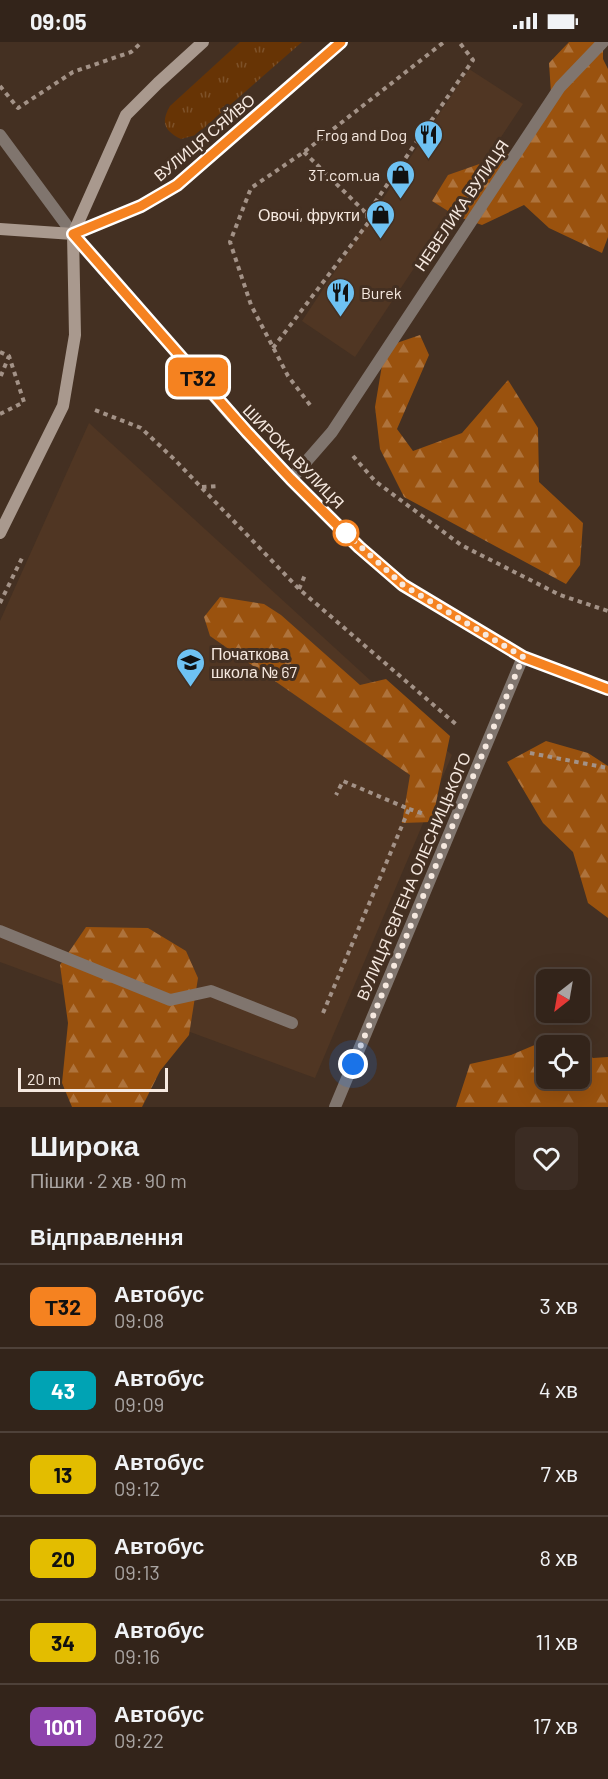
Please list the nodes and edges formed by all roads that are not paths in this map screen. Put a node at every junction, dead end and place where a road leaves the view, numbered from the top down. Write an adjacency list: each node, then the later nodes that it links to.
1 (203, 42): 6 (street)
2 (341, 42): 6 (street, ВУЛИЦЯ СЯЙВО)
3 (603, 42): 7 (street, НЕВЕЛИКА ВУЛИЦЯ)
4 (0, 135): 6 (street, ШИРОКА ВУЛИЦЯ)
5 (0, 229): 6 (street)
6 (73, 234): 7 (street, ШИРОКА ВУЛИЦЯ); 8 (street)
7 (291, 479): 9 (street, ШИРОКА ВУЛИЦЯ)
8 (0, 533)
9 (523, 657): 10 (street, ШИРОКА ВУЛИЦЯ); 13 (street, ВУЛИЦЯ ЄВГЕНА ОЛЕСНИЦЬКОГО)
10 (608, 689)
11 (0, 931): 12 (street)
12 (292, 1023)
13 (335, 1107)

